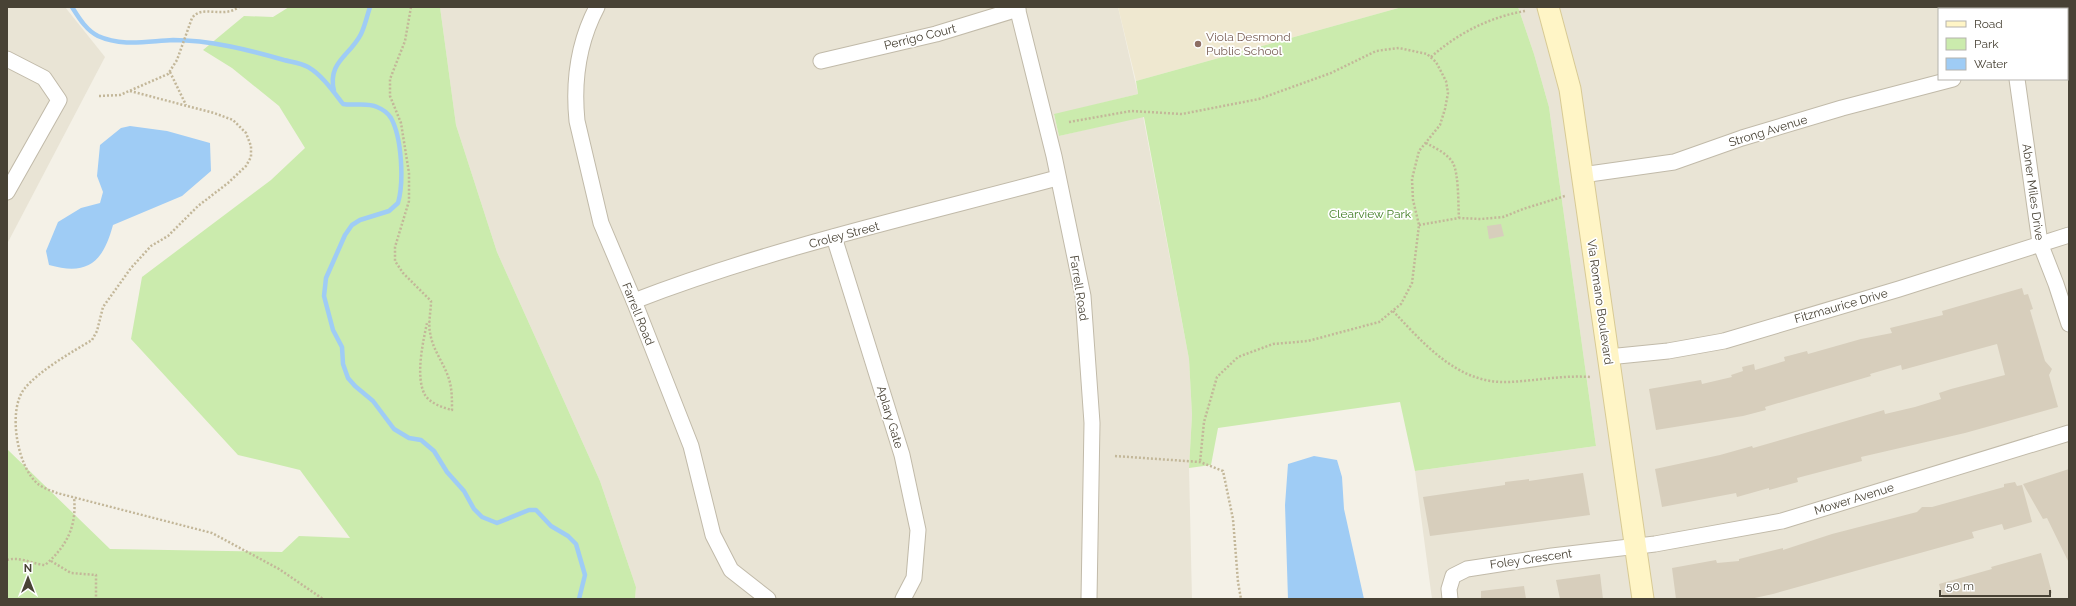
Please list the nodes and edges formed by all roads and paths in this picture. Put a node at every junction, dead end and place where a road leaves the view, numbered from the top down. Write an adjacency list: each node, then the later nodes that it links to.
1 (239, 7): 10 (path)
2 (411, 7): 29 (path)
3 (597, 7): 27 (street, Farrell Road)
4 (1017, 8): 9 (street, Perrigo Court); 19 (street, Farrell Road)
5 (1553, 8): 18 (street, Via Romano Boulevard)
6 (1525, 10): 7 (path)
7 (1431, 57): 16 (path); 17 (path)
8 (7, 58): 20 (street)
9 (821, 61)
10 (170, 71): 13 (path); 15 (path)
11 (1949, 80): 18 (street, Strong Avenue)
12 (2018, 80): 26 (street, Abner Miles Drive)
13 (130, 92): 14 (path); 15 (path)
14 (99, 96)
15 (186, 105): 36 (path)
16 (1069, 122)
17 (1426, 143): 22 (path); 23 (path)
18 (1582, 175): 31 (street, Via Romano Boulevard)
19 (1057, 178): 25 (street, Croley Street); 44 (street, Farrell Road)
20 (7, 192)
21 (1565, 196): 22 (path)
22 (1459, 218): 23 (path)
23 (1419, 225): 28 (path)
24 (2069, 236): 26 (street, Fitzmaurice Drive)
25 (834, 237): 27 (street, Croley Street); 43 (street, Aplary Gate)
26 (2040, 244): 30 (street, Abner Miles Drive); 31 (street, Fitzmaurice Drive)
27 (634, 301): 42 (street, Farrell Road)
28 (1393, 311): 32 (path); 35 (path)
29 (431, 321): 29 (path)
30 (2069, 324)
31 (1608, 357): 37 (street, Via Romano Boulevard)
32 (1590, 377)
33 (2069, 433): 37 (street, Mower Avenue)
34 (1115, 456): 35 (path)
35 (1200, 462): 45 (path)
36 (74, 498): 39 (path); 41 (path)
37 (1635, 546): 46 (street, Foley Crescent); 47 (street, Via Romano Boulevard)
38 (7, 560): 39 (path)
39 (51, 560): 40 (path)
40 (96, 599)
41 (323, 599)
42 (768, 599)
43 (903, 599)
44 (1089, 599)
45 (1241, 599)
46 (1450, 599)
47 (1643, 599)

